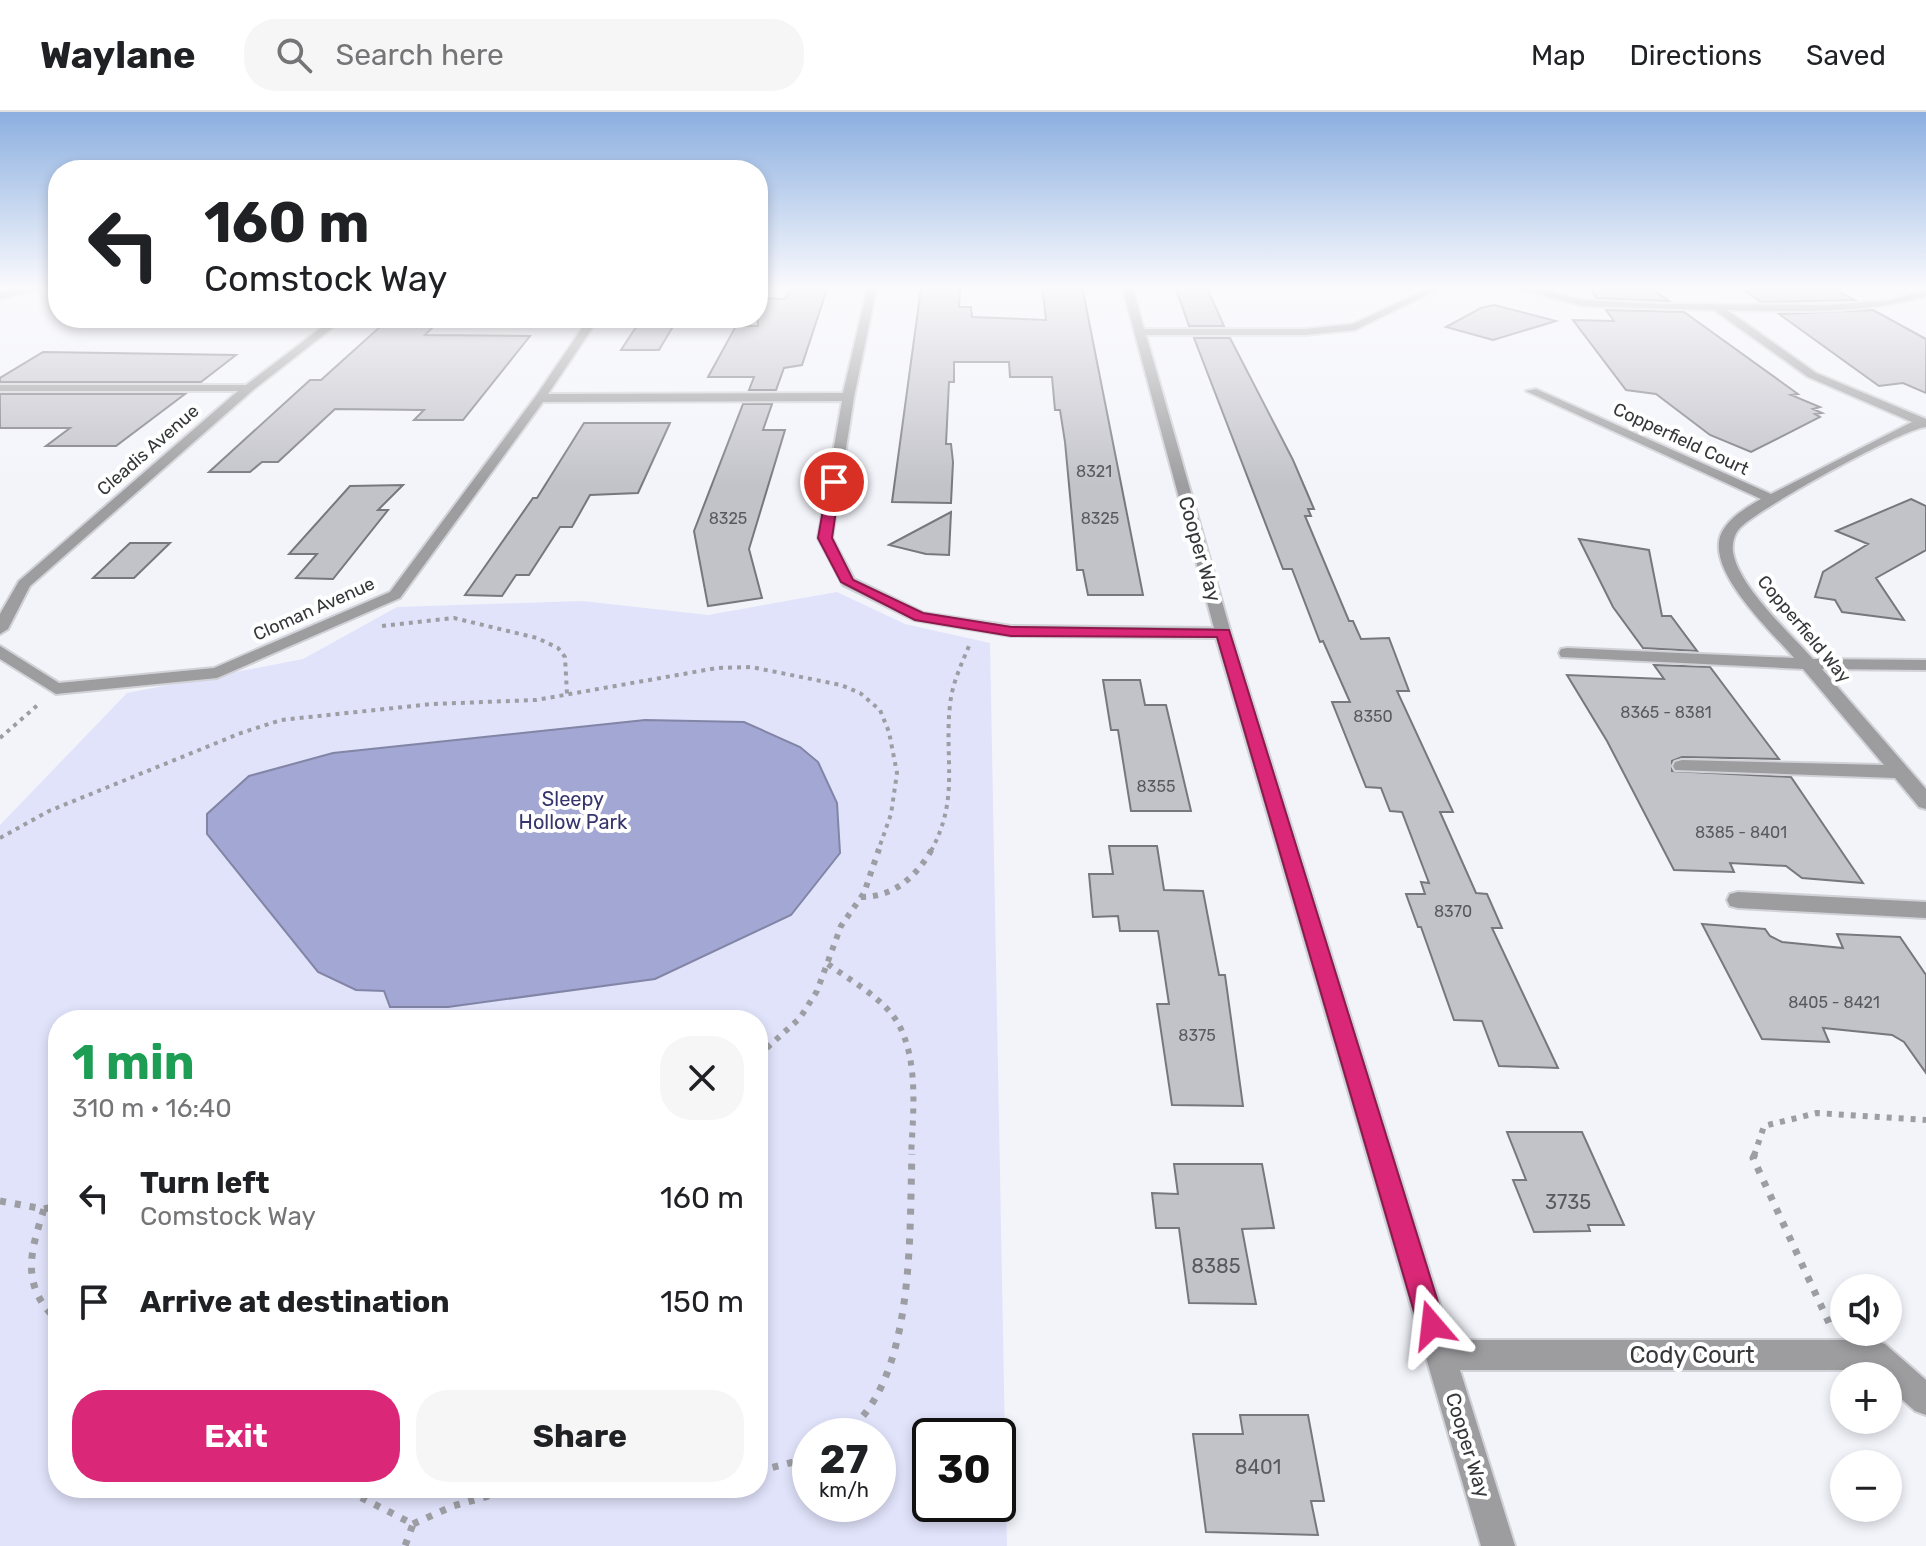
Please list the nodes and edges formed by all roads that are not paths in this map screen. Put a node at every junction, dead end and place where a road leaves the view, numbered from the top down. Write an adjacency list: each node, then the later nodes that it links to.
1 (295, 353): 7 (street, Cleadis Avenue)
2 (570, 353): 10 (street, Cloman Avenue)
3 (858, 353): 9 (street)
4 (1144, 353): 14 (street, Cooper Way)
5 (1781, 353): 11 (street)
6 (0, 388): 7 (street)
7 (249, 388): 13 (street, Cleadis Avenue)
8 (1532, 391): 12 (street, Copperfield Court)
9 (848, 397): 10 (street); 14 (street)
10 (540, 398): 15 (street, Cloman Avenue)
11 (1924, 422): 12 (street, Copperfield Way)
12 (1771, 499): 17 (street, Copperfield Way)
13 (0, 629)
14 (1223, 633): 24 (street, Cooper Way)
15 (0, 651)
16 (1567, 653): 17 (street)
17 (1806, 664): 18 (street); 20 (street, Copperfield Way)
18 (1926, 665)
19 (1682, 766): 20 (street)
20 (1901, 772): 21 (street, Copperfield Way)
21 (1923, 795)
22 (1738, 900): 23 (street)
23 (1926, 910)
24 (1441, 1355): 25 (street, Cody Court); 26 (street, Cooper Way)
25 (1926, 1400)
26 (1498, 1546)

